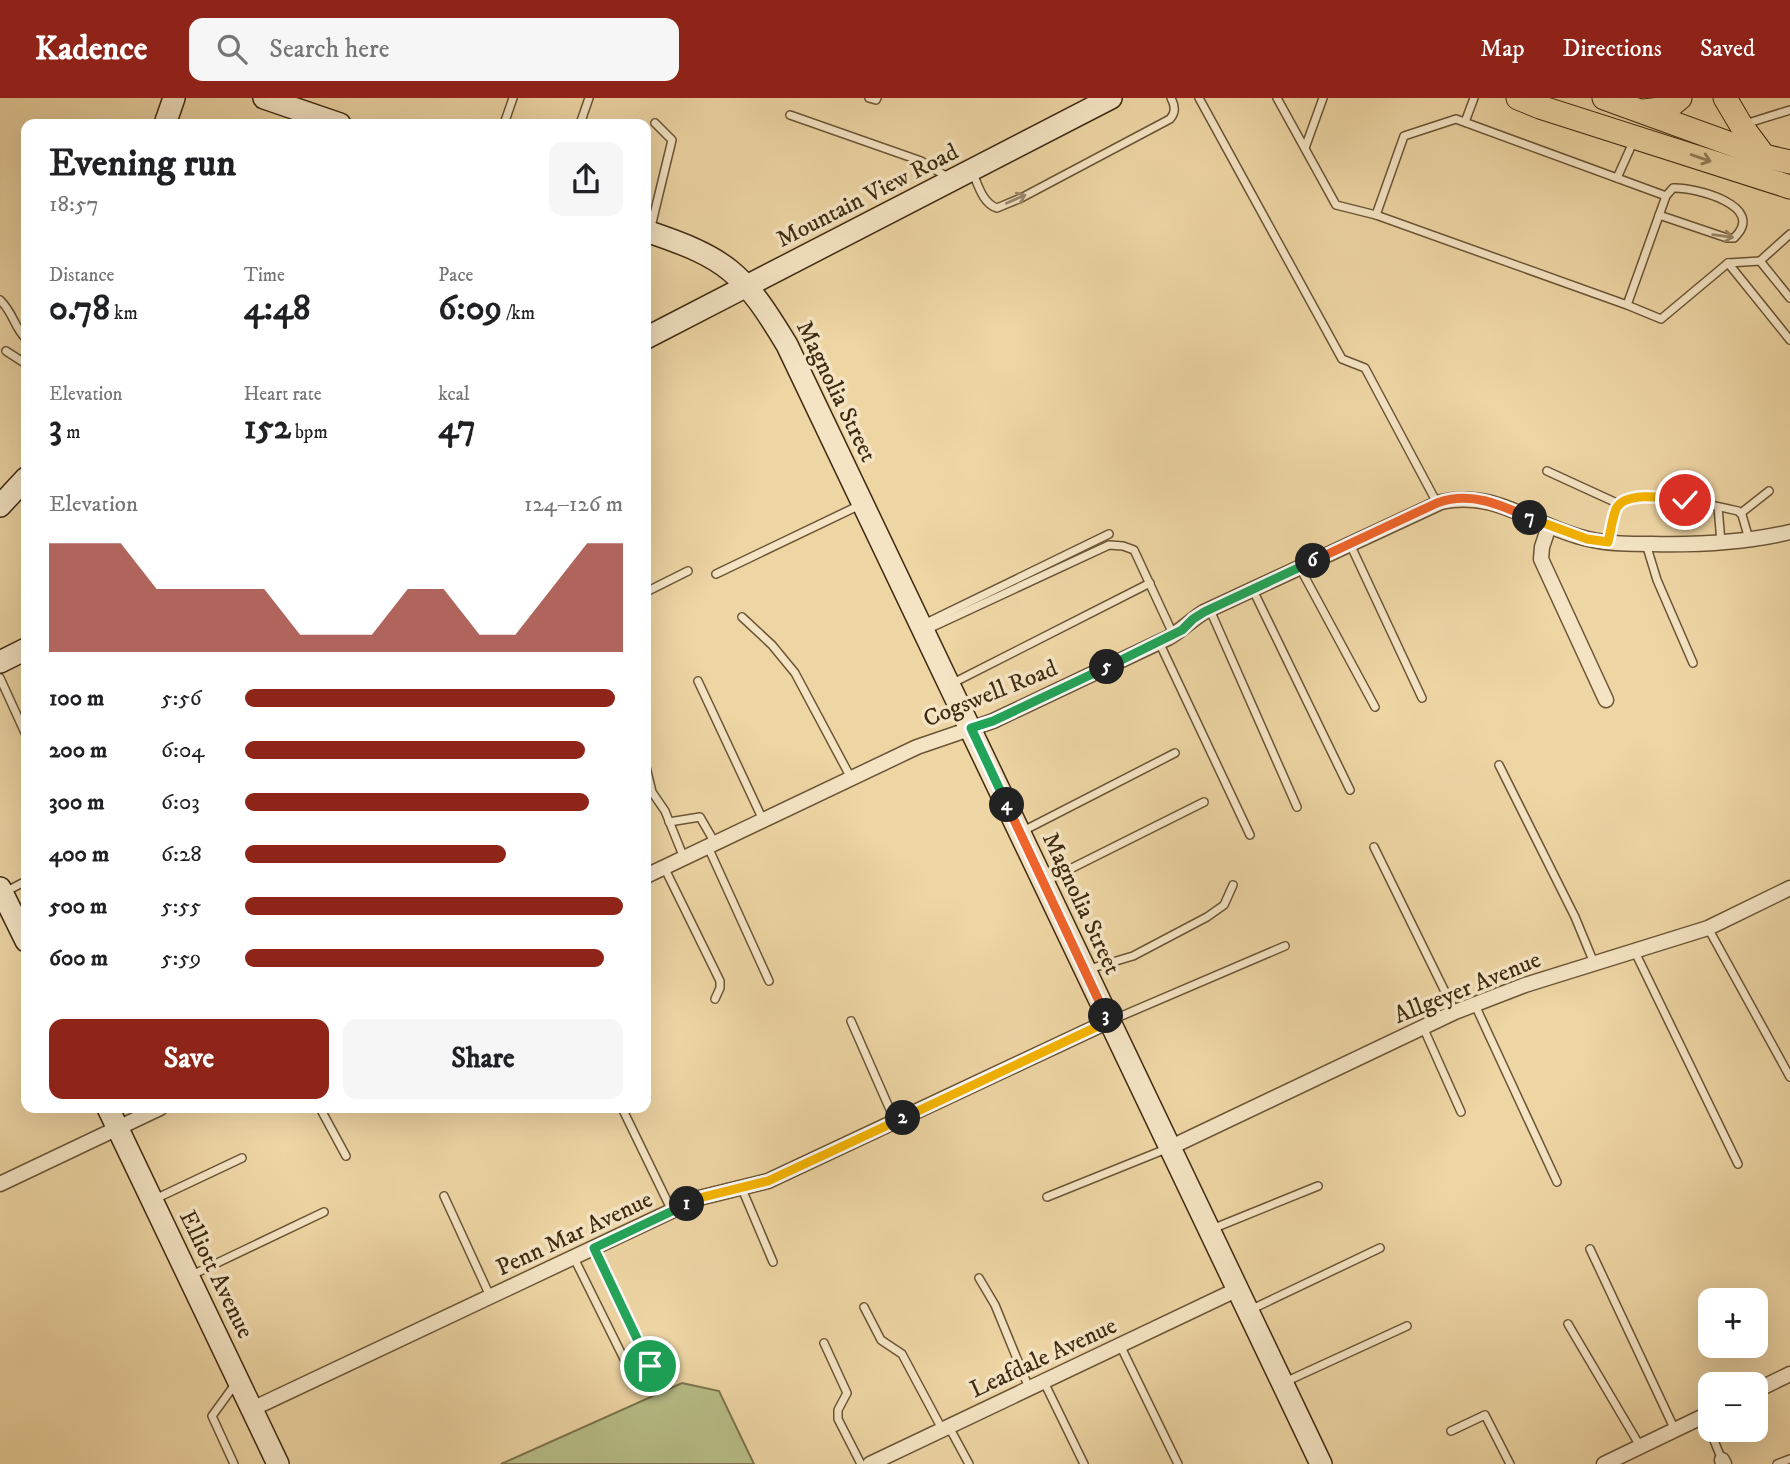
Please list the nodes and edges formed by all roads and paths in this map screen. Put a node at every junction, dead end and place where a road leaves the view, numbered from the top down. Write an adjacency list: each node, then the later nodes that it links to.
1 (174, 98): 20 (street)
2 (264, 98): 21 (street)
3 (513, 98): 22 (lane)
4 (589, 98): 23 (lane)
5 (869, 98): 6 (lane)
6 (877, 98)
7 (1111, 98): 31 (street, Mountain View Road)
8 (1171, 98): 31 (lane, one-way to 8)
9 (1201, 98): 54 (lane)
10 (1277, 98): 28 (lane)
11 (1323, 98): 28 (lane)
12 (1474, 98): 24 (lane)
13 (1518, 98): 27 (main road)
14 (1604, 98): 18 (main road)
15 (1680, 98): 18 (main road)
16 (1725, 98): 26 (main road)
17 (1790, 110): 26 (lane)
18 (1644, 111): 29 (main road)
19 (790, 116): 31 (lane)
20 (167, 119)
21 (325, 119)
22 (506, 119)
23 (582, 119)
24 (1465, 122): 32 (lane); 35 (lane)
25 (655, 123): 37 (lane)
26 (1741, 125): 29 (main road)
27 (1636, 136): 32 (lane); 33 (main road, one-way to 33)
28 (1305, 148): 35 (lane)
29 (1764, 156): 30 (main road); 33 (main road)
30 (1790, 162)
31 (962, 175): 42 (street, Mountain View Road)
32 (1617, 178): 34 (lane)
33 (1788, 188)
34 (1665, 196): 36 (lane); 36 (lane, one-way to 34)
35 (1376, 215): 45 (lane)
36 (1659, 215): 45 (lane)
37 (651, 220)
38 (651, 232): 42 (street, Magnolia Street)
39 (1790, 234): 40 (lane)
40 (1759, 261): 41 (lane); 43 (lane)
41 (1728, 263): 45 (lane); 48 (lane)
42 (748, 286): 47 (street, Mountain View Road); 55 (street, Magnolia Street)
43 (1790, 298)
44 (0, 300): 46 (lane)
45 (1627, 305)
46 (21, 334)
47 (651, 335)
48 (1790, 340)
49 (6, 351): 50 (lane)
50 (21, 361)
51 (1547, 471): 56 (lane)
52 (21, 483): 57 (street)
53 (1769, 491): 59 (lane)
54 (1437, 503): 60 (street, Cogswell Road); 66 (street, Cogswell Road)
55 (864, 504): 70 (lane); 76 (street, Magnolia Street)
56 (1619, 504): 58 (lane); 64 (lane)
57 (0, 506)
58 (1718, 507): 59 (lane); 65 (lane)
59 (1741, 513): 63 (lane)
60 (1549, 526): 64 (street, Cogswell Road); 86 (street)
61 (1790, 532): 63 (street, Cogswell Road)
62 (1109, 534): 76 (lane)
63 (1749, 539): 65 (street, Cogswell Road)
64 (1608, 542): 67 (street, Cogswell Road)
65 (1721, 543): 67 (street, Cogswell Road)
66 (1350, 544): 68 (street, Cogswell Road); 85 (lane)
67 (1646, 544): 81 (lane)
68 (1299, 567): 72 (street, Cogswell Road); 87 (lane)
69 (688, 572): 73 (lane)
70 (716, 574)
71 (1150, 583): 76 (lane); 77 (lane); 84 (lane)
72 (1253, 589): 74 (street, Cogswell Road); 94 (lane)
73 (651, 590)
74 (1210, 610): 77 (street, Cogswell Road); 96 (lane)
75 (742, 617): 92 (lane)
76 (923, 628): 84 (street, Magnolia Street)
77 (1174, 635): 78 (street, Cogswell Road)
78 (1159, 642): 89 (street, Cogswell Road); 100 (lane)
79 (21, 652): 80 (street)
80 (0, 662)
81 (1693, 663)
82 (0, 678): 88 (lane)
83 (698, 681): 97 (lane)
84 (950, 684): 89 (street, Magnolia Street)
85 (1422, 698)
86 (1606, 700)
87 (1375, 708)
88 (21, 724)
89 (971, 728): 92 (street, Cogswell Road); 99 (street, Magnolia Street)
90 (1175, 752): 99 (lane)
91 (1499, 765): 115 (lane)
92 (851, 779): 97 (street, Cogswell Road)
93 (651, 788): 98 (lane)
94 (1350, 790)
95 (1204, 802): 106 (lane)
96 (1297, 807)
97 (763, 820): 101 (street, Cogswell Road)
98 (669, 822): 101 (lane); 103 (lane)
99 (1020, 832): 106 (street, Magnolia Street)
100 (1250, 835)
101 (711, 845): 103 (street, Cogswell Road); 117 (lane)
102 (1374, 847): 120 (lane)
103 (684, 858): 104 (street, Cogswell Road)
104 (664, 867): 105 (street, Cogswell Road); 118 (lane)
105 (651, 874)
106 (1044, 882): 116 (street, Magnolia Street)
107 (21, 883): 110 (lane)
108 (1233, 885): 116 (lane)
109 (1790, 888): 111 (street, Allgeyer Avenue)
110 (1, 891): 112 (street)
111 (1708, 928): 114 (street, Allgeyer Avenue); 124 (lane)
112 (18, 929)
113 (1285, 946): 122 (lane)
114 (1635, 951): 115 (street, Allgeyer Avenue); 135 (lane)
115 (1594, 964): 119 (street, Allgeyer Avenue)
116 (1085, 970): 122 (street, Magnolia Street)
117 (769, 981)
118 (715, 999)
119 (1474, 1004): 120 (street, Allgeyer Avenue); 136 (lane)
120 (1455, 1012): 123 (street, Allgeyer Avenue)
121 (851, 1021): 130 (lane)
122 (1109, 1021): 130 (street, Penn Mar Avenue); 132 (street, Magnolia Street)
123 (1423, 1027): 125 (lane); 132 (street, Allgeyer Avenue)
124 (1790, 1077)
125 (1461, 1112)
126 (110, 1113): 131 (street, Elliott Avenue)
127 (149, 1113): 131 (street)
128 (323, 1113): 133 (lane)
129 (624, 1113): 144 (lane)
130 (895, 1121): 139 (street, Penn Mar Avenue)
131 (117, 1128): 137 (street); 142 (street, Elliott Avenue)
132 (1169, 1148): 141 (lane); 145 (street, Magnolia Street)
133 (346, 1157)
134 (242, 1158): 142 (lane)
135 (1738, 1164)
136 (1557, 1182)
137 (0, 1184)
138 (1318, 1186): 145 (lane)
139 (742, 1188): 144 (street, Penn Mar Avenue); 150 (lane)
140 (444, 1196): 154 (lane)
141 (1047, 1197)
142 (152, 1200): 151 (street, Elliott Avenue)
143 (324, 1212): 151 (lane)
144 (672, 1212): 146 (street, Penn Mar Avenue)
145 (1208, 1231): 153 (street, Magnolia Street)
146 (594, 1248): 149 (street, Penn Mar Avenue); 161 (lane)
147 (1380, 1248): 156 (lane)
148 (1590, 1249): 172 (lane)
149 (574, 1258): 154 (street, Penn Mar Avenue); 163 (lane)
150 (774, 1262)
151 (189, 1277): 164 (street, Elliott Avenue)
152 (979, 1278): 168 (lane)
153 (1236, 1290): 156 (street, Magnolia Street); 160 (street, Leafdale Avenue)
154 (490, 1297): 169 (street, Penn Mar Avenue)
155 (864, 1307): 171 (lane)
156 (1247, 1312): 166 (street, Magnolia Street)
157 (1568, 1324): 175 (lane)
158 (1407, 1326): 166 (lane)
159 (824, 1343): 180 (lane)
160 (1120, 1345): 165 (street, Leafdale Avenue); 184 (lane)
161 (650, 1366)
162 (1790, 1374): 167 (street)
163 (632, 1375)
164 (239, 1380): 169 (street, Elliott Avenue); 178 (lane)
165 (1044, 1382): 168 (street, Leafdale Avenue); 183 (lane)
166 (1281, 1384): 185 (street, Magnolia Street)
167 (1768, 1385)
168 (1030, 1388): 171 (street, Leafdale Avenue)
169 (252, 1409): 179 (street, Elliott Avenue)
170 (1698, 1418): 172 (street)
171 (946, 1428): 181 (street, Leafdale Avenue); 182 (lane)
172 (1675, 1430): 175 (street)
173 (1451, 1431): 186 (lane)
174 (1716, 1442): 177 (lane)
175 (1640, 1446): 187 (street)
176 (1790, 1459): 188 (lane)
177 (1723, 1462)
178 (234, 1464)
179 (278, 1464)
180 (861, 1464)
181 (870, 1464)
182 (969, 1464)
183 (1084, 1464)
184 (1178, 1464)
185 (1321, 1464)
186 (1510, 1464)
187 (1604, 1464)
188 (1777, 1464)

